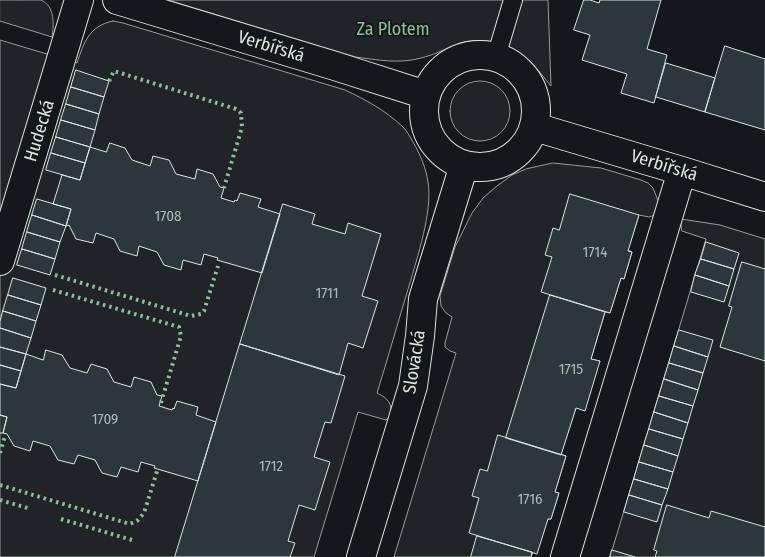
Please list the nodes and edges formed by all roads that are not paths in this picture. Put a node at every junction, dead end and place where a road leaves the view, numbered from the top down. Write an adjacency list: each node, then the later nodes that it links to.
1 (79, 0): 10 (street, Hudecká)
2 (116, 0): 5 (street, Verbířská)
3 (514, 0): 4 (lane)
4 (496, 57): 5 (street); 6 (street)
5 (426, 95): 7 (street)
6 (535, 127): 7 (street); 8 (street, Verbířská)
7 (464, 165): 11 (street, Slovácká)
8 (682, 171): 9 (street, Verbířská); 12 (street)
9 (765, 197)
10 (0, 261)
11 (361, 557)
12 (564, 557)

